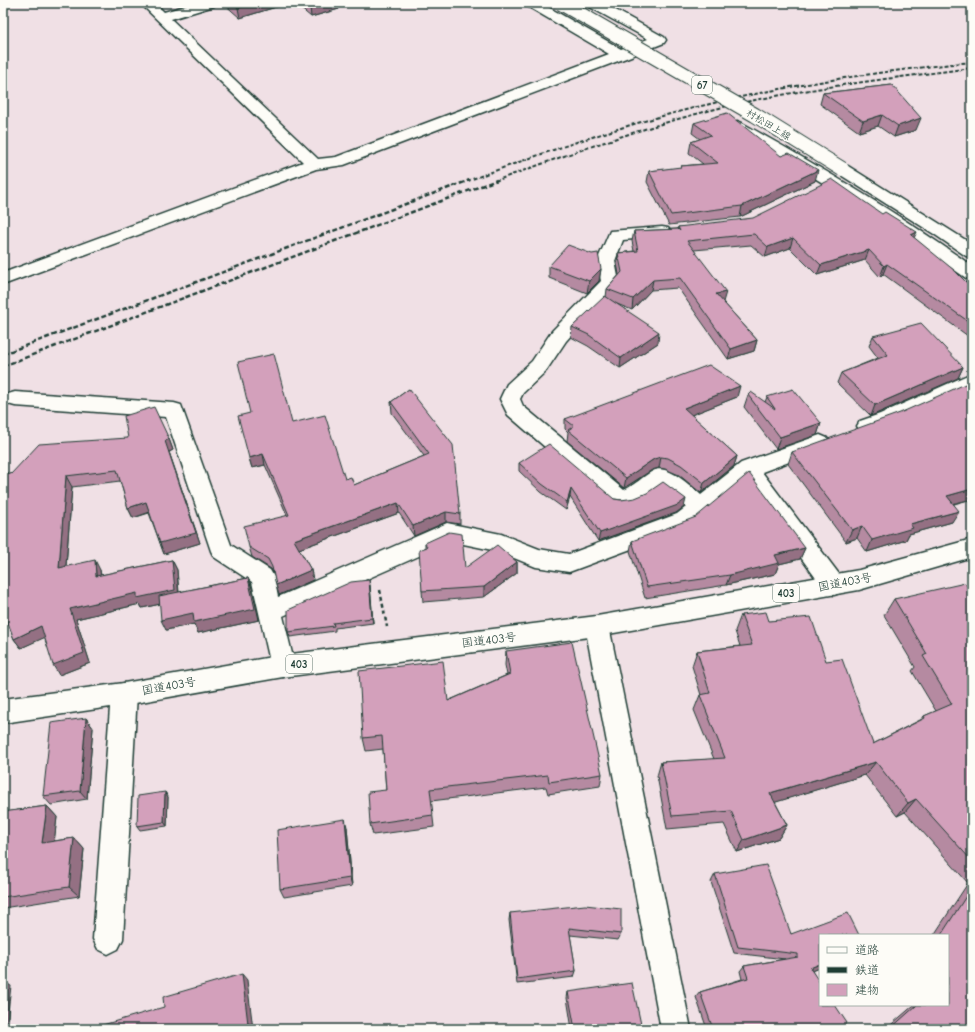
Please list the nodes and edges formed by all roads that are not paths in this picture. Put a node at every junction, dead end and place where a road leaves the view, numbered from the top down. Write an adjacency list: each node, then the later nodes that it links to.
1 (147, 3): 6 (main road)
2 (209, 3): 6 (main road)
3 (532, 3): 7 (main road)
4 (561, 3): 10 (main road, 村松田上線 / 67, bridge)
5 (593, 3): 7 (main road)
6 (162, 17): 9 (main road)
7 (620, 55): 9 (main road)
8 (737, 126): 10 (main road)
9 (314, 164): 15 (main road)
10 (837, 175): 11 (main road); 13 (main road, 村松田上線 / 67); 14 (main road)
11 (811, 191)
12 (675, 231): 19 (main road)
13 (972, 252)
14 (972, 274)
15 (3, 279)
16 (972, 380): 18 (main road)
17 (15, 400): 22 (main road)
18 (748, 469): 19 (main road); 21 (main road)
19 (701, 506): 22 (main road)
20 (972, 548): 21 (main road, 国道403号 / 403)
21 (834, 584): 23 (main road, 国道403号 / 403)
22 (270, 611): 24 (main road)
23 (597, 626): 24 (main road, 国道403号 / 403); 28 (main road)
24 (283, 666): 25 (main road, 国道403号 / 403)
25 (124, 694): 26 (main road, 国道403号 / 403); 27 (main road)
26 (3, 711)
27 (108, 939)
28 (676, 1029)

